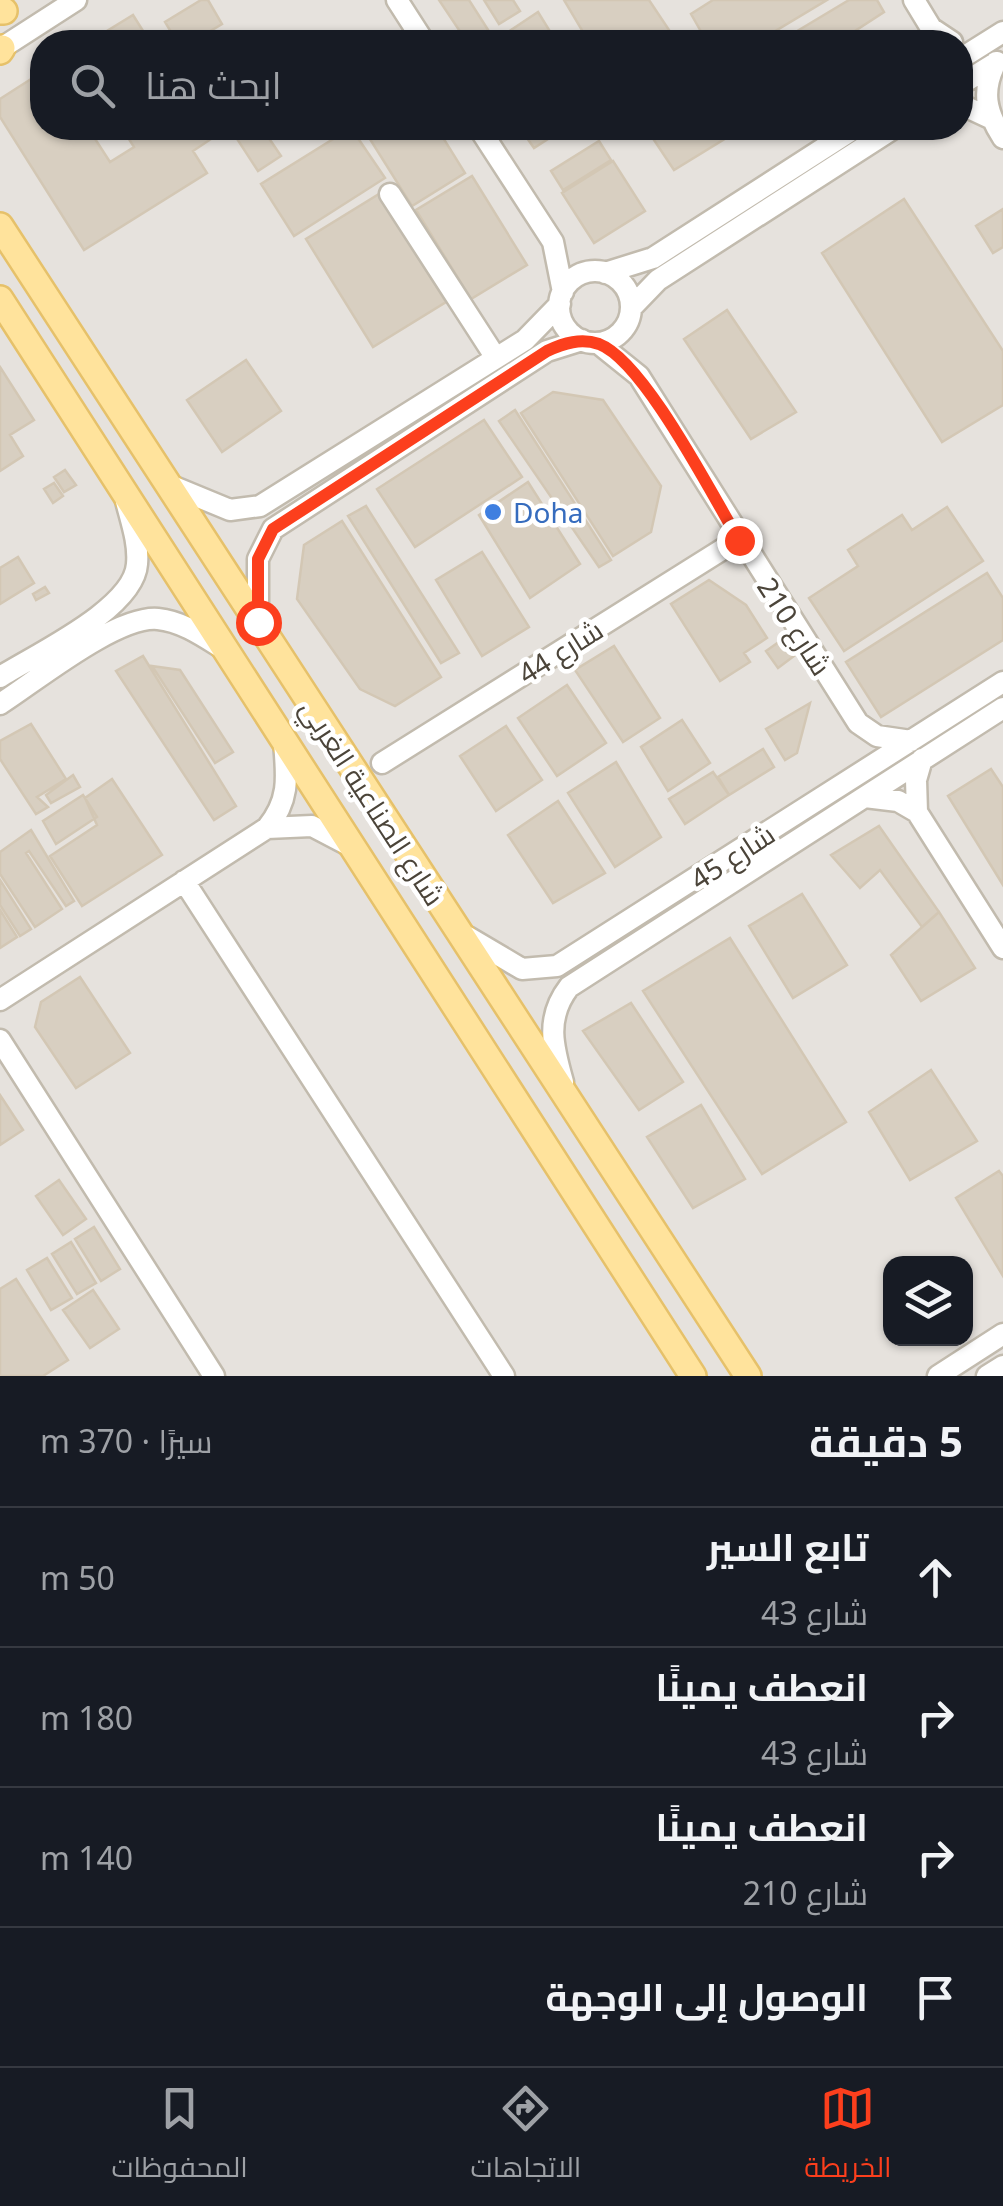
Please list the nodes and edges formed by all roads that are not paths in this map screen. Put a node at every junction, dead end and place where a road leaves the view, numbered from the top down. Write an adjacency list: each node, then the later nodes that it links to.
1 (76, 0): 4 (street)
2 (397, 0): 5 (street)
3 (914, 0): 6 (street)
4 (31, 30)
5 (416, 30)
6 (929, 30)
7 (30, 31): 9 (street)
8 (1003, 32): 10 (street)
9 (1, 50)
10 (994, 55): 11 (street); 13 (street)
11 (973, 74)
12 (973, 110): 13 (street)
13 (990, 118): 14 (street)
14 (1003, 138)
15 (487, 140): 21 (street)
16 (836, 140): 23 (street)
17 (875, 140): 26 (street)
18 (390, 194): 28 (street)
19 (0, 207): 22 (main road)
20 (0, 226): 22 (main road, شارع الصناعية الغربي)
21 (552, 242): 23 (street); 25 (street)
22 (14, 249): 30 (main road, شارع الصناعية الغربي)
23 (601, 272): 25 (street); 26 (street)
24 (0, 298): 31 (main road, شارع الصناعية الغربي)
25 (561, 298): 27 (street); 28 (street)
26 (630, 316): 27 (street); 29 (street, شارع 210)
27 (590, 342): 29 (street, شارع 210); 33 (street)
28 (496, 358): 30 (street)
29 (638, 376): 32 (street, شارع 210)
30 (167, 484): 33 (main road, شارع الصناعية الغربي)
31 (124, 494): 34 (main road, شارع الصناعية الغربي); 35 (street)
32 (739, 540): 39 (street, شارع 210); 42 (street, شارع 44)
33 (258, 622): 49 (main road, شارع الصناعية الغربي)
34 (226, 650): 37 (street); 40 (main road, شارع الصناعية الغربي)
35 (0, 677)
36 (1003, 682): 41 (street, شارع 45)
37 (0, 704)
38 (1003, 708): 41 (street, شارع 45)
39 (858, 722): 41 (street); 43 (street)
40 (283, 735): 46 (street); 47 (main road, شارع الصناعية الغربي)
41 (917, 750): 43 (street, شارع 45); 44 (street, شارع 45); 45 (street)
42 (382, 763)
43 (854, 778): 49 (street, شارع 45)
44 (865, 797): 45 (street); 53 (street, شارع 45)
45 (917, 812): 50 (street)
46 (268, 828): 47 (street); 48 (street)
47 (358, 850): 58 (main road, شارع الصناعية الغربي)
48 (184, 881): 51 (street); 57 (street)
49 (454, 927): 53 (main road, شارع الصناعية الغربي)
50 (1003, 948)
51 (0, 1000)
52 (0, 1040): 56 (street)
53 (569, 1104): 59 (main road, شارع الصناعية الغربي)
54 (1003, 1334): 60 (street)
55 (1003, 1366): 61 (street)
56 (214, 1376)
57 (504, 1376)
58 (693, 1376)
59 (748, 1376)
60 (938, 1376)
61 (987, 1376)

